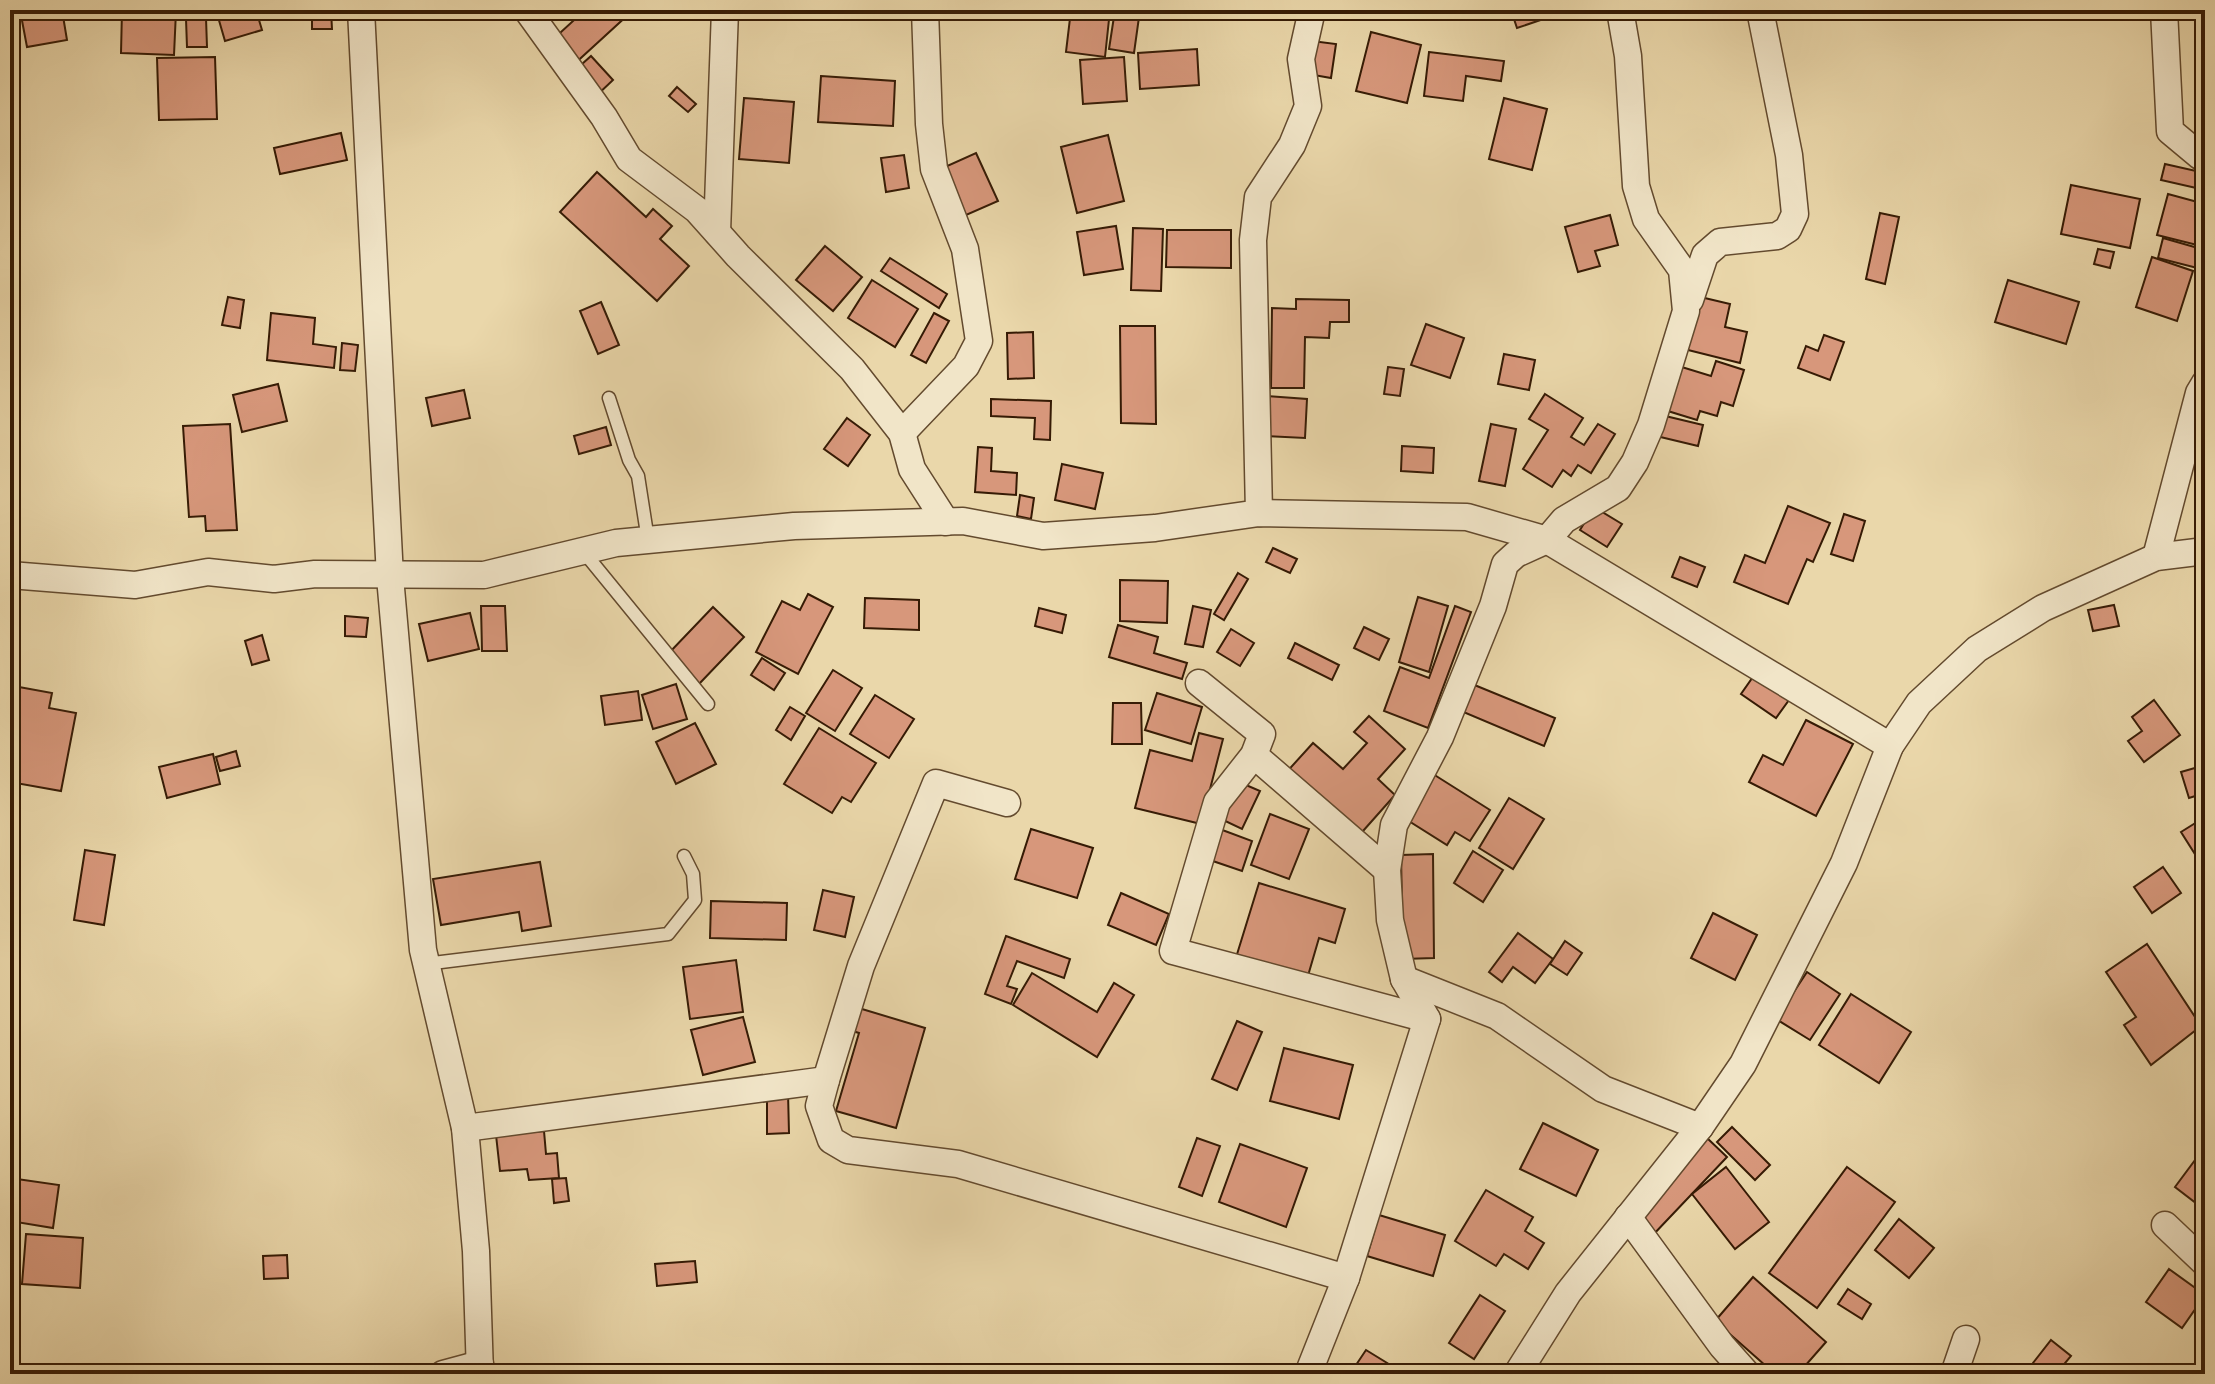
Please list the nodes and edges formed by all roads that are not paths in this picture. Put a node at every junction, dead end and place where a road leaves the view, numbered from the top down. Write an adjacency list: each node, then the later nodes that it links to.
1 (361, 10): 23 (street)
2 (527, 10): 10 (street)
3 (725, 10): 10 (street)
4 (925, 10): 14 (street)
5 (1312, 10): 15 (street)
6 (1620, 10): 11 (street)
7 (1760, 10): 11 (street)
8 (2164, 10): 9 (street)
9 (2205, 156)
10 (717, 232): 14 (street)
11 (1686, 311): 18 (street)
12 (2205, 383): 21 (street)
13 (609, 398): 17 (lane)
14 (902, 433): 16 (street)
15 (1259, 513): 16 (street); 18 (street)
16 (946, 522): 17 (street)
17 (648, 540): 19 (street)
18 (1547, 540): 26 (street); 30 (street)
19 (583, 551): 23 (street); 25 (lane)
20 (2205, 551): 21 (street)
21 (2156, 557): 26 (street)
22 (10, 575): 23 (street)
23 (390, 577): 31 (street)
24 (1199, 683): 27 (street)
25 (708, 704)
26 (1890, 746): 35 (street)
27 (1254, 755): 30 (street); 33 (street)
28 (1007, 803): 34 (street)
29 (684, 856): 31 (lane)
30 (1387, 870): 32 (street)
31 (425, 964): 36 (street)
32 (1404, 979): 33 (street); 35 (street)
33 (1427, 1019): 40 (street)
34 (826, 1080): 36 (street); 40 (street)
35 (1700, 1127): 37 (street)
36 (465, 1128): 42 (street)
37 (1628, 1217): 45 (street); 46 (street)
38 (2165, 1225): 39 (street)
39 (2205, 1263)
40 (1346, 1278): 44 (street)
41 (1966, 1339): 47 (street)
42 (480, 1369): 43 (street)
43 (443, 1374)
44 (1308, 1374)
45 (1517, 1374)
46 (1747, 1374)
47 (1954, 1374)

